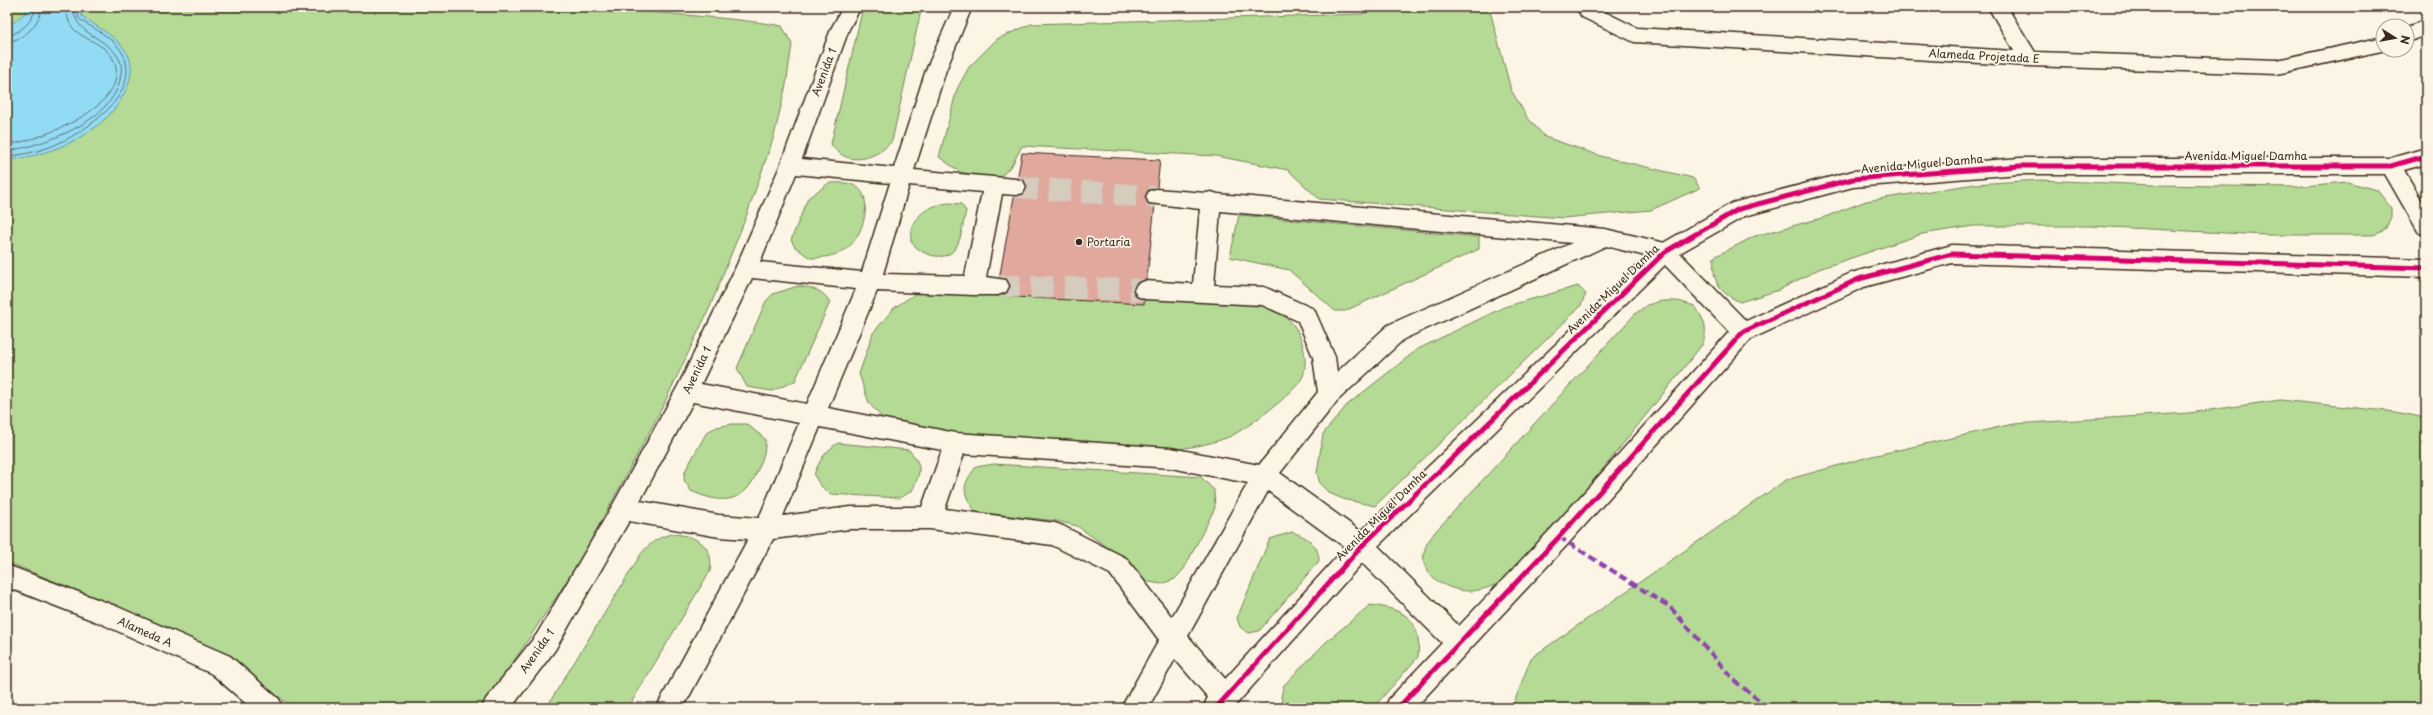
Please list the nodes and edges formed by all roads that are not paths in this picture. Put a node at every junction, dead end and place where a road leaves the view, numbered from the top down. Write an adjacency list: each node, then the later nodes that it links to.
1 (852, 7): 10 (street, Avenida 1)
2 (963, 7): 12 (street)
3 (1997, 7): 8 (street)
4 (1587, 9): 8 (street, Alameda Projetada E)
5 (2426, 27): 6 (street)
6 (2415, 32)
7 (2375, 46): 8 (street, Alameda Projetada E)
8 (2029, 59)
9 (2426, 156): 11 (street, Avenida Miguel Damha)
10 (790, 166): 12 (street); 21 (street, Avenida 1)
11 (2391, 166): 17 (street); 19 (street, Avenida Miguel Damha)
12 (901, 175): 13 (street); 22 (street)
13 (994, 185): 14 (street); 23 (street)
14 (1016, 187)
15 (1156, 197): 16 (street)
16 (1211, 200): 18 (street); 26 (street)
17 (2426, 227)
18 (1605, 237): 19 (street); 29 (street)
19 (1664, 252): 27 (street); 36 (street, Avenida Miguel Damha)
20 (2426, 268): 27 (street)
21 (746, 269): 22 (street); 28 (street, Avenida 1)
22 (870, 282): 23 (street); 30 (street)
23 (974, 286): 24 (street)
24 (998, 286)
25 (1145, 290): 26 (street)
26 (1203, 292): 29 (street)
27 (1744, 332): 39 (street)
28 (687, 390): 30 (street); 33 (street, Avenida 1)
29 (1328, 394): 32 (street)
30 (814, 416): 31 (street); 35 (street)
31 (956, 443): 32 (street); 34 (street)
32 (1264, 476): 36 (street); 38 (street)
33 (624, 509): 35 (street); 42 (street, Avenida 1)
34 (930, 518): 35 (street); 38 (street)
35 (766, 529): 43 (street)
36 (1362, 546): 39 (street); 40 (street, Avenida Miguel Damha)
37 (7, 576): 41 (street, Alameda A)
38 (1172, 637): 40 (street); 44 (street)
39 (1459, 642): 45 (street)
40 (1225, 705)
41 (270, 708)
42 (495, 708)
43 (669, 708)
44 (1134, 708)
45 (1398, 708)

